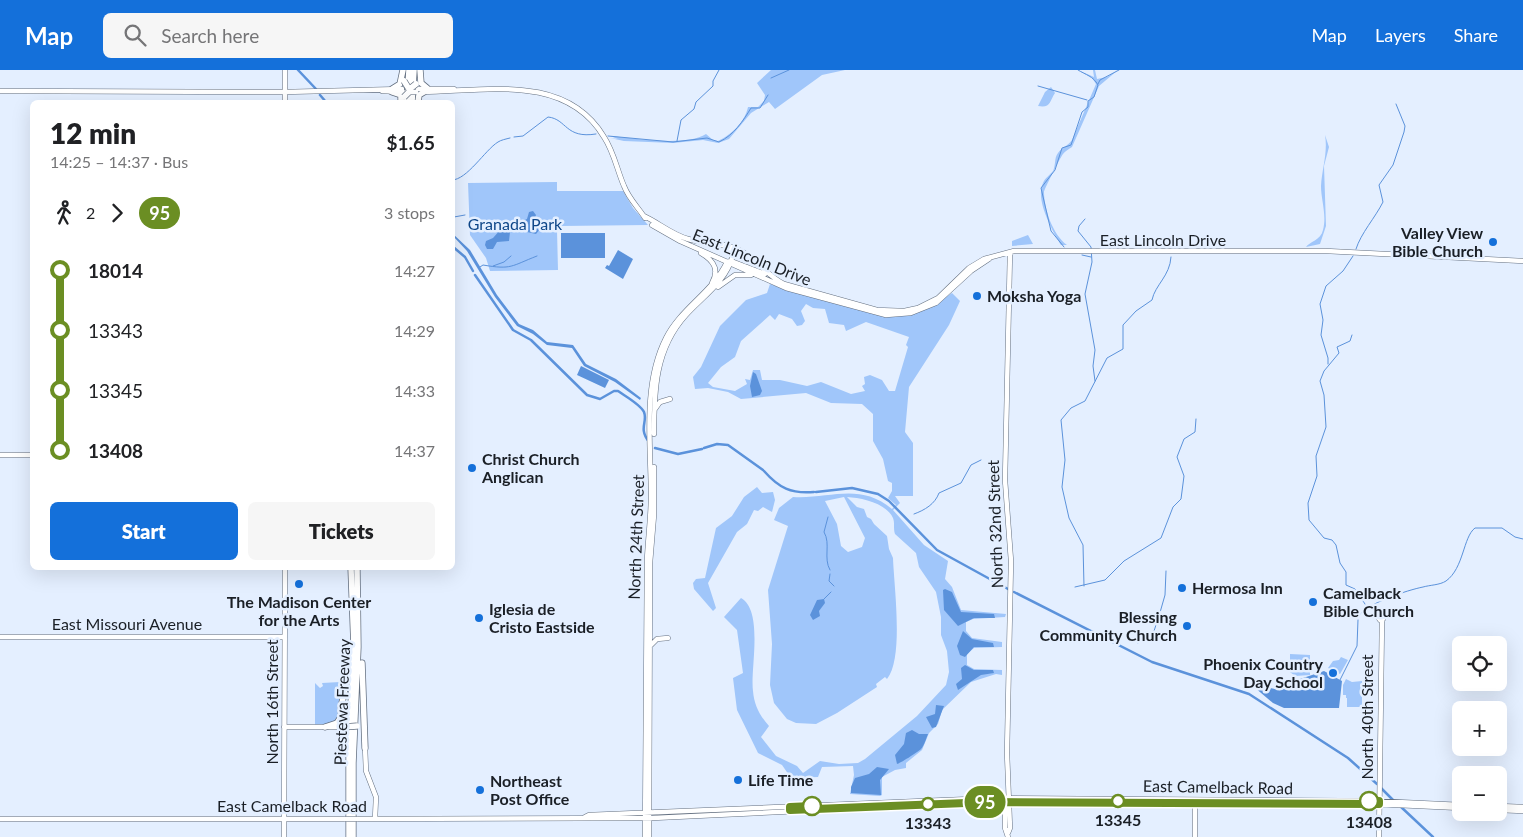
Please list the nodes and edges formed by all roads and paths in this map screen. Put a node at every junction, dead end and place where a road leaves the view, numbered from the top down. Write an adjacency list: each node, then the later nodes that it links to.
1 (285, 70): 11 (main road)
2 (403, 70): 7 (highway)
3 (409, 70): 12 (highway)
4 (414, 70): 12 (highway)
5 (420, 70): 6 (highway)
6 (420, 77): 9 (highway); 12 (highway)
7 (404, 79): 8 (highway); 12 (highway, bridge)
8 (392, 90): 11 (main road, East Lincoln Drive); 12 (main road, East Lincoln Drive); 12 (highway)
9 (425, 90): 12 (main road, East Lincoln Drive); 12 (highway); 14 (main road, East Lincoln Drive)
10 (0, 92): 11 (main road, East Lincoln Drive)
11 (285, 92): 13 (main road)
12 (410, 94)
13 (285, 100)
14 (644, 216): 15 (main road, East Lincoln Drive); 16 (main road, East Lincoln Drive)
15 (682, 242): 21 (main road, East Lincoln Drive); 24 (main road)
16 (706, 242): 21 (main road); 23 (main road, East Lincoln Drive)
17 (1010, 252): 18 (main road, East Lincoln Drive); 20 (main road, East Lincoln Drive); 22 (main road, North 32nd Street)
18 (997, 255): 19 (main road, East Lincoln Drive); 22 (main road)
19 (989, 259): 27 (main road, East Lincoln Drive); 27 (main road, East Lincoln Drive)
20 (1523, 260)
21 (730, 262): 23 (main road, East Lincoln Drive); 24 (main road, North 24th Street); 25 (main road, North 24th Street)
22 (1010, 270): 54 (main road, North 32nd Street)
23 (773, 281): 25 (main road); 26 (main road, East Lincoln Drive); 26 (main road, East Lincoln Drive)
24 (703, 293): 28 (main road, North 24th Street)
25 (701, 300): 28 (main road, North 24th Street)
26 (851, 305): 27 (main road, East Lincoln Drive)
27 (865, 308)
28 (678, 322): 30 (main road, North 24th Street); 31 (main road, North 24th Street)
29 (670, 399): 30 (main road)
30 (654, 410): 31 (main road, North 24th Street)
31 (652, 445): 37 (main road, North 24th Street)
32 (0, 455): 33 (main road)
33 (30, 455)
34 (284, 570): 42 (main road, North 16th Street)
35 (354, 570): 38 (highway, Piestewa Freeway)
36 (354, 570): 40 (highway, Piestewa Freeway)
37 (648, 587): 44 (main road, North 24th Street); 52 (main road, North 24th Street)
38 (352, 601): 45 (highway); 76 (highway, Piestewa Freeway)
39 (1381, 620): 58 (main road, North 40th Street)
40 (358, 626): 46 (highway); 77 (highway, Piestewa Freeway)
41 (0, 637): 42 (main road, East Missouri Avenue)
42 (284, 637): 48 (main road, North 16th Street)
43 (668, 638): 44 (main road)
44 (650, 647): 50 (main road, North 24th Street)
45 (341, 717): 47 (highway); 49 (highway)
46 (360, 725): 47 (highway, bridge); 51 (highway); 72 (main road)
47 (343, 726): 49 (main road)
48 (284, 727): 49 (main road); 71 (main road, North 16th Street)
49 (325, 727)
50 (649, 743): 52 (main road); 53 (main road, North 24th Street)
51 (365, 748): 72 (main road)
52 (645, 772): 53 (main road); 69 (main road, North 24th Street)
53 (649, 781): 69 (main road, North 24th Street)
54 (1008, 799): 55 (main road, East Camelback Road); 57 (main road, East Camelback Road); 67 (main road, East Camelback Road); 68 (main road, North 32nd Street); 74 (main road, North 32nd Street)
55 (1027, 800): 56 (main road, East Camelback Road); 57 (main road, East Camelback Road)
56 (1195, 800): 58 (main road, East Camelback Road); 80 (main road)
57 (1020, 802): 68 (main road)
58 (1379, 802): 59 (main road, East Camelback Road); 81 (main road, North 40th Street)
59 (1395, 803): 60 (main road, East Camelback Road); 61 (main road, East Camelback Road)
60 (1452, 806)
61 (1452, 807)
62 (1507, 808): 63 (main road)
63 (1523, 808)
64 (1507, 809): 65 (main road)
65 (1523, 811)
66 (688, 812): 67 (main road, East Camelback Road); 69 (main road, East Camelback Road); 70 (main road)
67 (698, 813): 70 (main road, East Camelback Road)
68 (1010, 813): 74 (main road, North 32nd Street)
69 (647, 816): 70 (main road, East Camelback Road); 72 (main road, East Camelback Road); 78 (main road, North 24th Street); 79 (main road, North 24th Street)
70 (679, 817)
71 (284, 818): 72 (main road, East Camelback Road, bridge); 73 (main road, East Camelback Road); 75 (main road, North 16th Street)
72 (376, 818)
73 (0, 819)
74 (1008, 835)
75 (284, 837)
76 (349, 837)
77 (353, 837)
78 (645, 837)
79 (649, 837)
80 (1195, 837)
81 (1379, 837)

